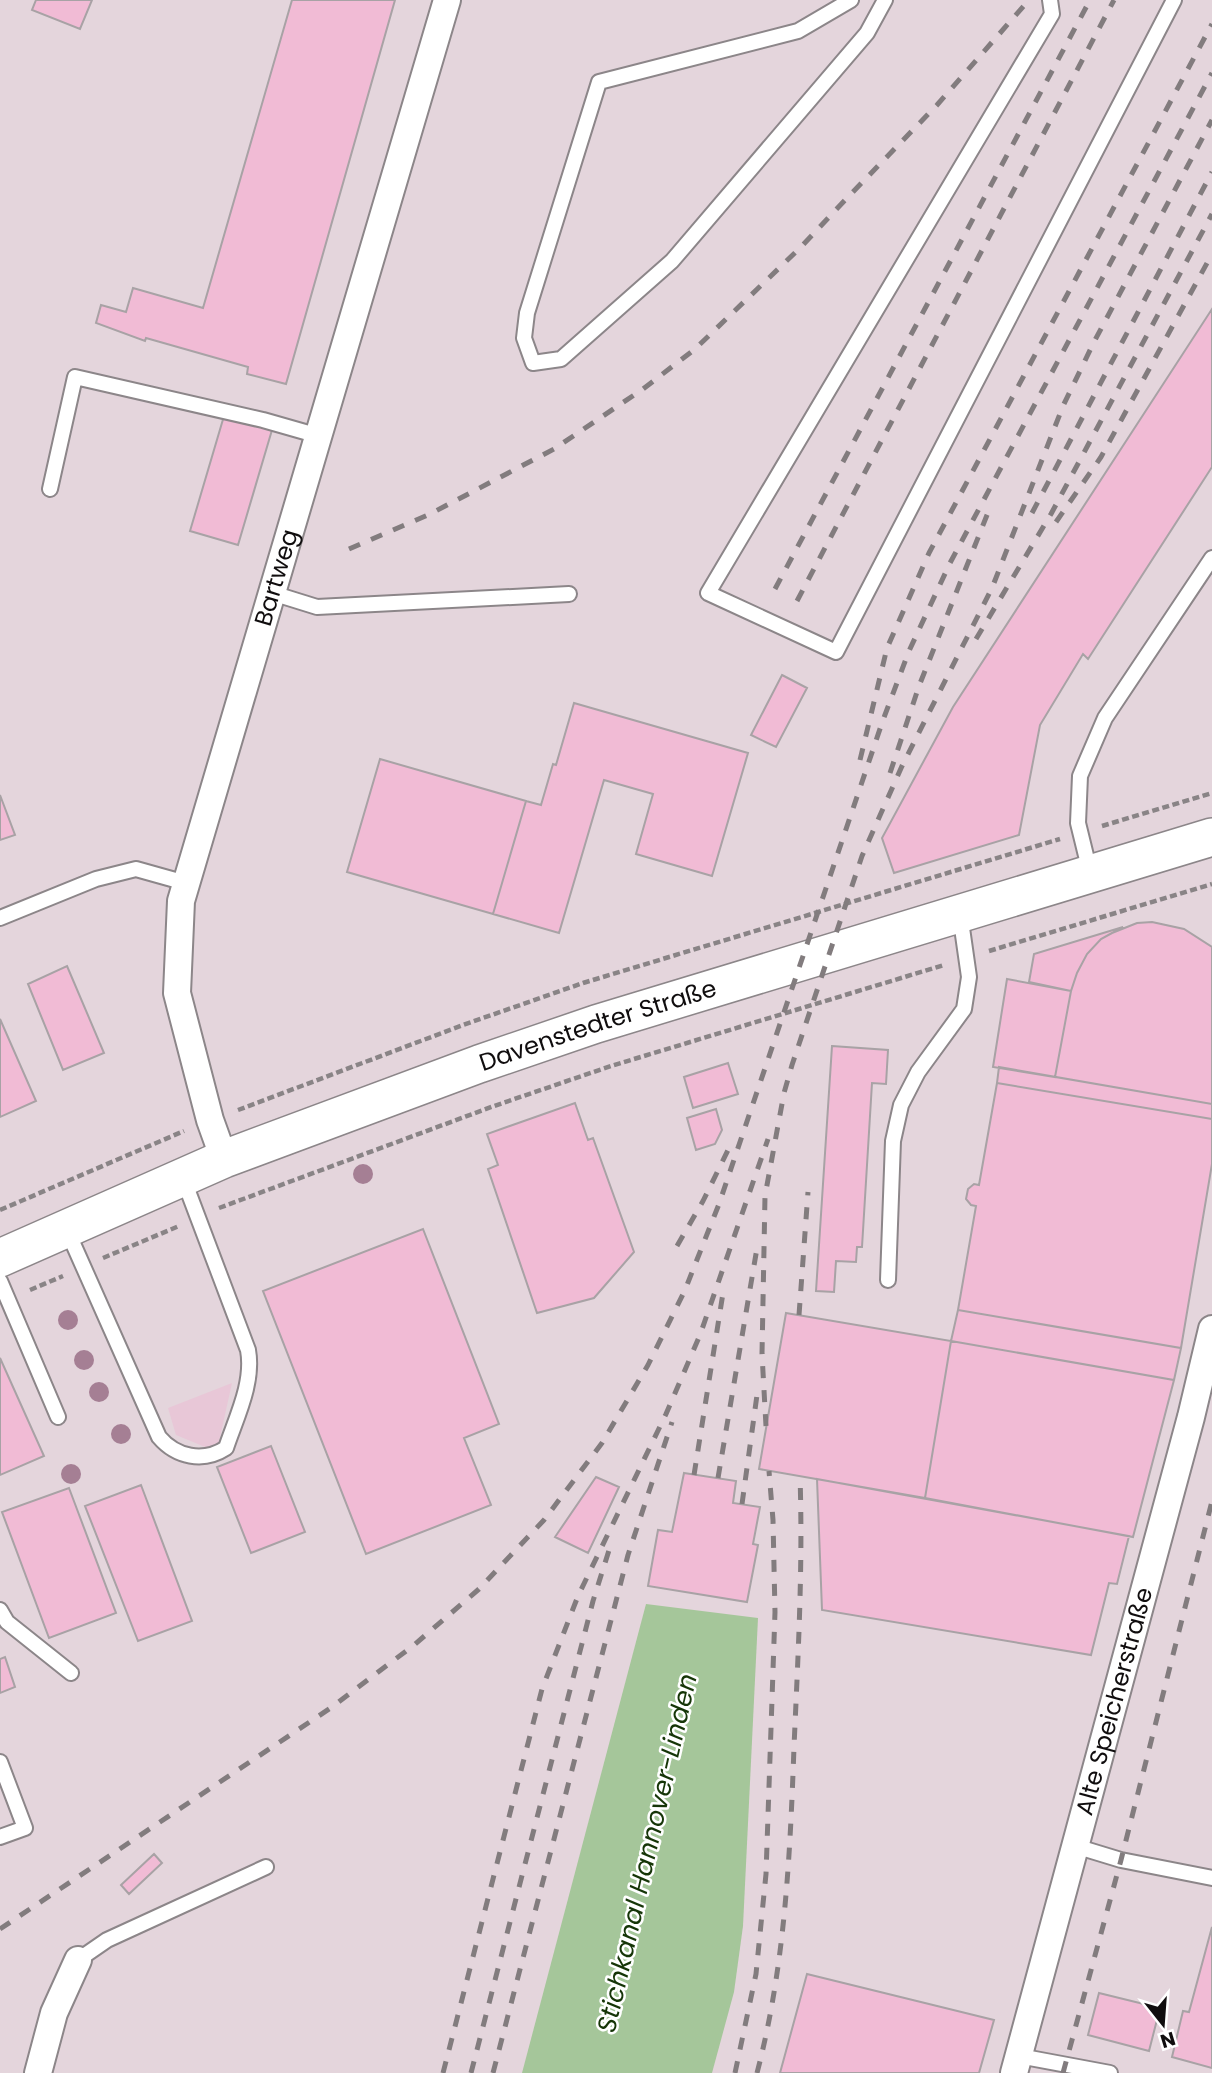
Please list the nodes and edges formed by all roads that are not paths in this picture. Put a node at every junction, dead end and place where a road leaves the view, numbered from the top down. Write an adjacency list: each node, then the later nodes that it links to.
1 (447, 0): 6 (street, Bartweg)
2 (851, 0): 3 (lane)
3 (886, 0)
4 (1050, 0): 5 (lane)
5 (1174, 0)
6 (319, 436): 7 (lane); 9 (street, Bartweg)
7 (51, 489)
8 (1212, 558): 12 (lane)
9 (272, 593): 10 (lane); 13 (street, Bartweg)
10 (569, 594)
11 (1212, 837): 12 (street, Davenstedter Straße)
12 (1090, 874): 14 (street, Davenstedter Straße)
13 (186, 883): 15 (lane); 16 (street, Bartweg)
14 (960, 913): 16 (street, Davenstedter Straße); 20 (lane)
15 (0, 918)
16 (224, 1159): 17 (street, Davenstedter Straße)
17 (182, 1177): 18 (street, Davenstedter Straße); 18 (lane)
18 (66, 1228): 19 (street, Davenstedter Straße)
19 (0, 1258)
20 (888, 1280)
21 (0, 1281): 23 (lane)
22 (1212, 1329): 28 (street, Alte Speicherstraße)
23 (58, 1417)
24 (0, 1609): 25 (lane)
25 (71, 1673)
26 (0, 1762): 27 (lane)
27 (0, 1837)
28 (1075, 1846): 30 (lane); 32 (street, Alte Speicherstraße)
29 (266, 1867): 31 (lane)
30 (1212, 1878)
31 (78, 1960): 33 (street)
32 (1017, 2064): 34 (lane)
33 (38, 2073)
34 (1110, 2073)

